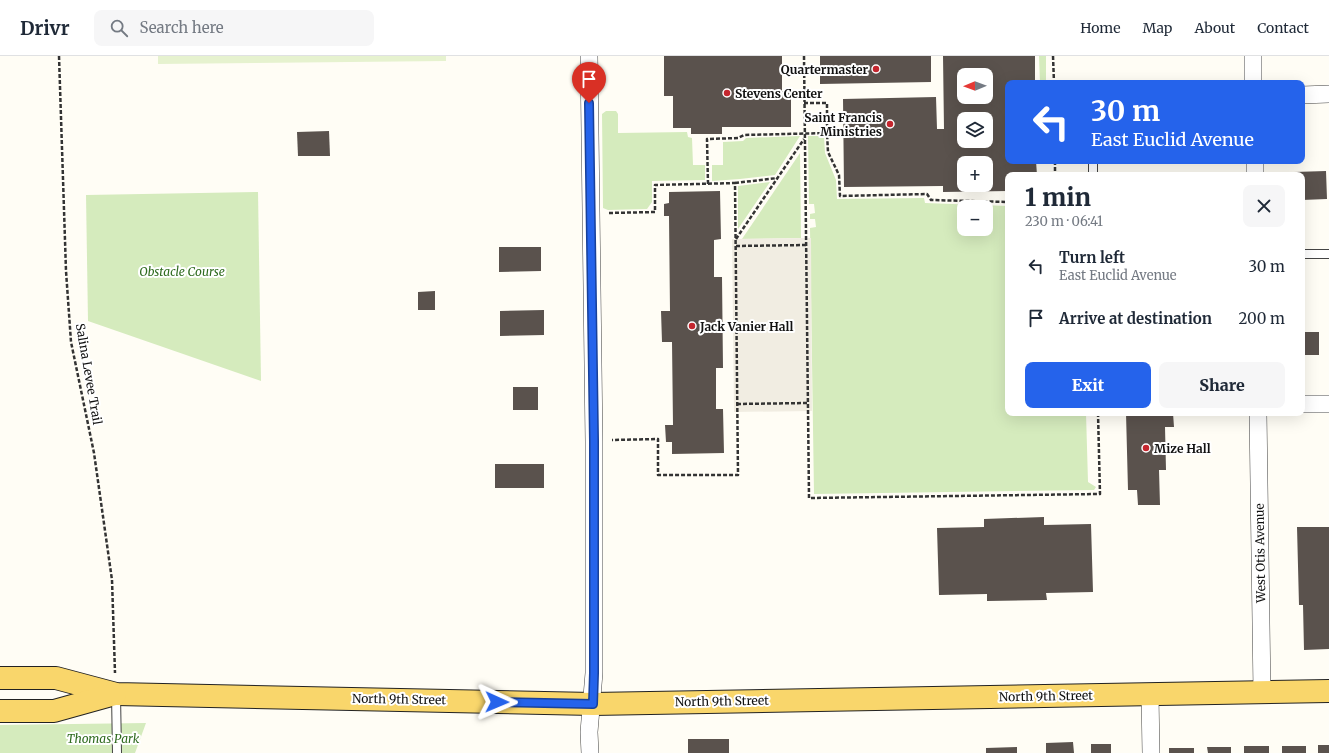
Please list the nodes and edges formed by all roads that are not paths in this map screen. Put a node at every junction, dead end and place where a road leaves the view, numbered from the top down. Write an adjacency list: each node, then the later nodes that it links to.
1 (589, 56): 16 (street)
2 (1253, 56): 3 (street)
3 (1253, 80)
4 (1329, 94): 5 (street)
5 (1305, 95)
6 (1305, 254): 7 (lane)
7 (1329, 254)
8 (1305, 404): 9 (street)
9 (1329, 404)
10 (1258, 416): 13 (street, West Otis Avenue)
11 (0, 678): 14 (main road, North 9th Street)
12 (1329, 691): 13 (main road, North 9th Street)
13 (1262, 692): 15 (main road, North 9th Street)
14 (116, 694): 16 (main road, North 9th Street); 17 (main road, North 9th Street); 18 (lane)
15 (1150, 695): 16 (main road, North 9th Street); 20 (street)
16 (593, 704): 19 (street)
17 (0, 712)
18 (117, 753)
19 (590, 753)
20 (1151, 753)

